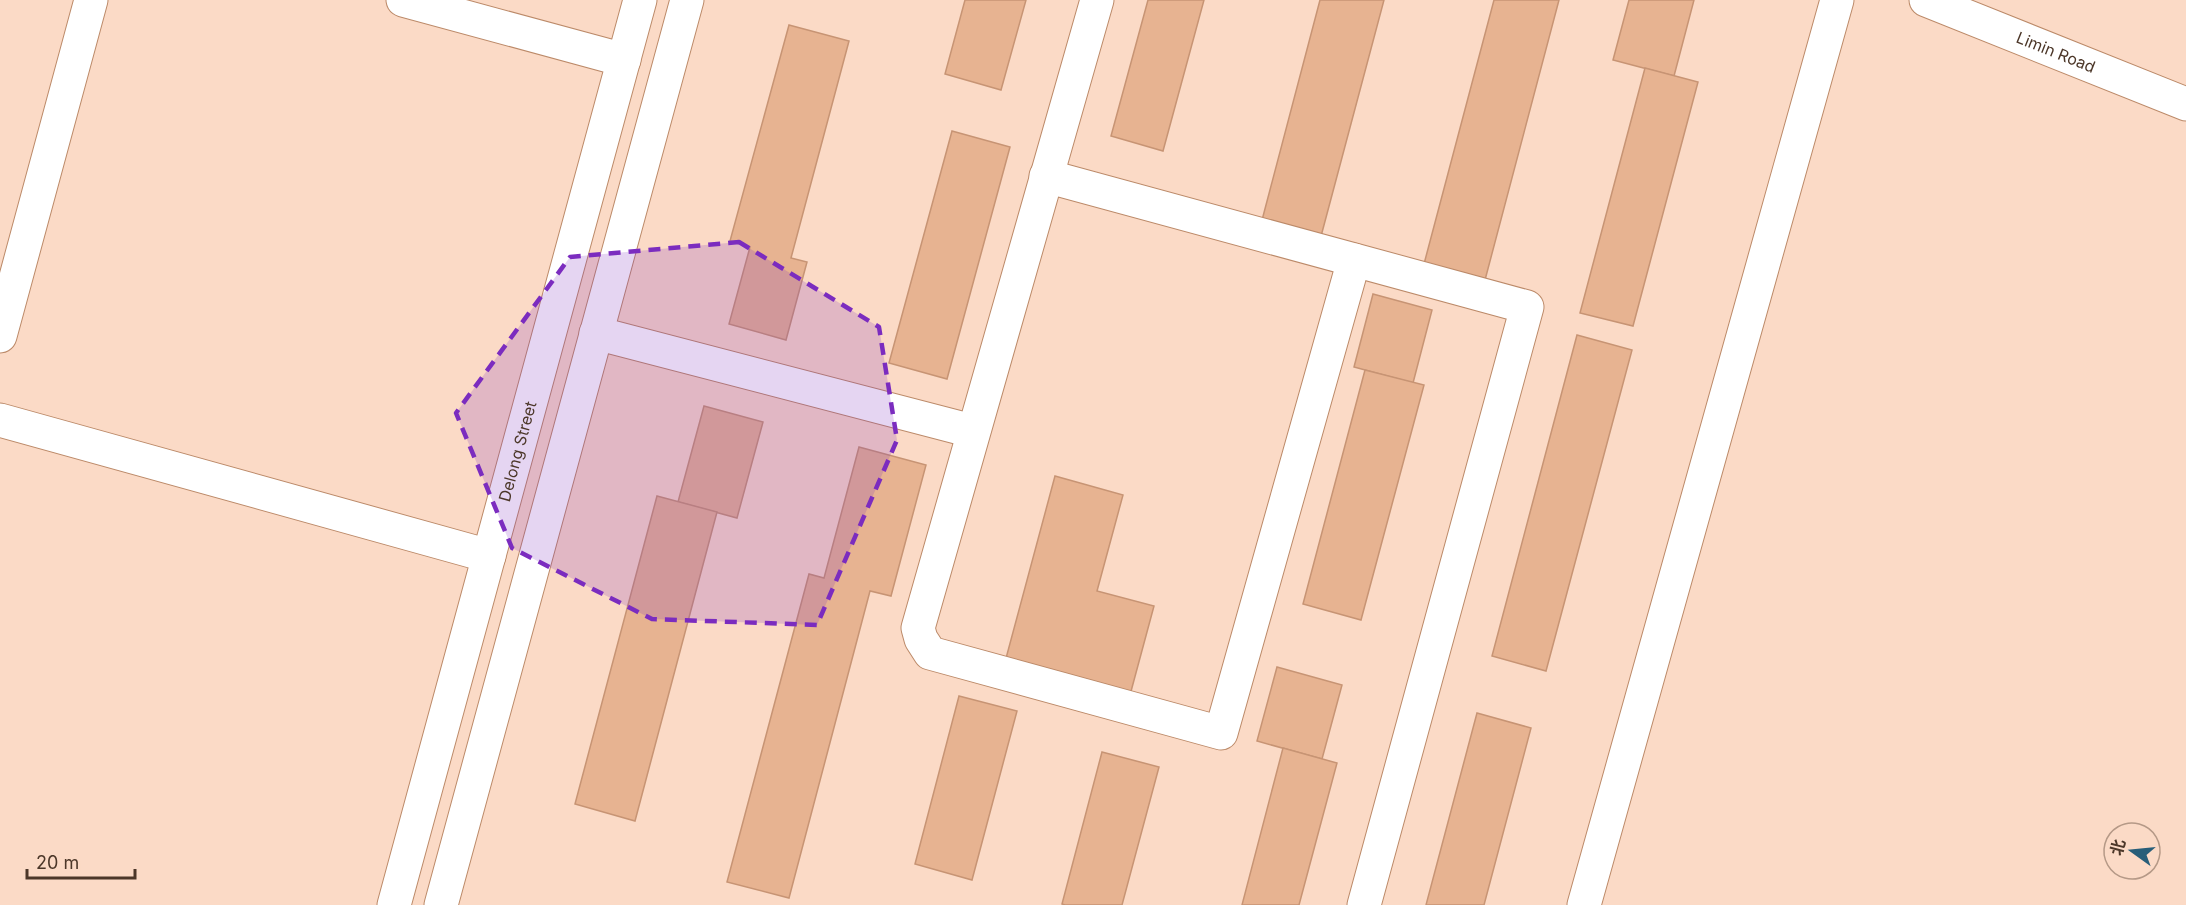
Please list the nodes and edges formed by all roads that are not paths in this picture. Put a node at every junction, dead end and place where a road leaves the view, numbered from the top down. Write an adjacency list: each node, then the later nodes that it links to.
1 (91, 0): 13 (street)
2 (403, 0): 8 (street)
3 (640, 0): 8 (street, Delong Street)
4 (687, 0): 12 (street)
5 (1097, 0): 10 (street)
6 (1837, 0): 20 (street)
7 (1926, 0): 9 (street, Limin Road)
8 (624, 60): 16 (street, Delong Street)
9 (2186, 104)
10 (1046, 176): 11 (street); 15 (street)
11 (1354, 260): 15 (street); 19 (street)
12 (596, 333): 15 (street); 18 (street)
13 (0, 336)
14 (0, 420): 16 (street)
15 (972, 431)
16 (489, 556): 17 (street, Delong Street)
17 (394, 905)
18 (441, 905)
19 (1364, 905)
20 (1584, 905)

